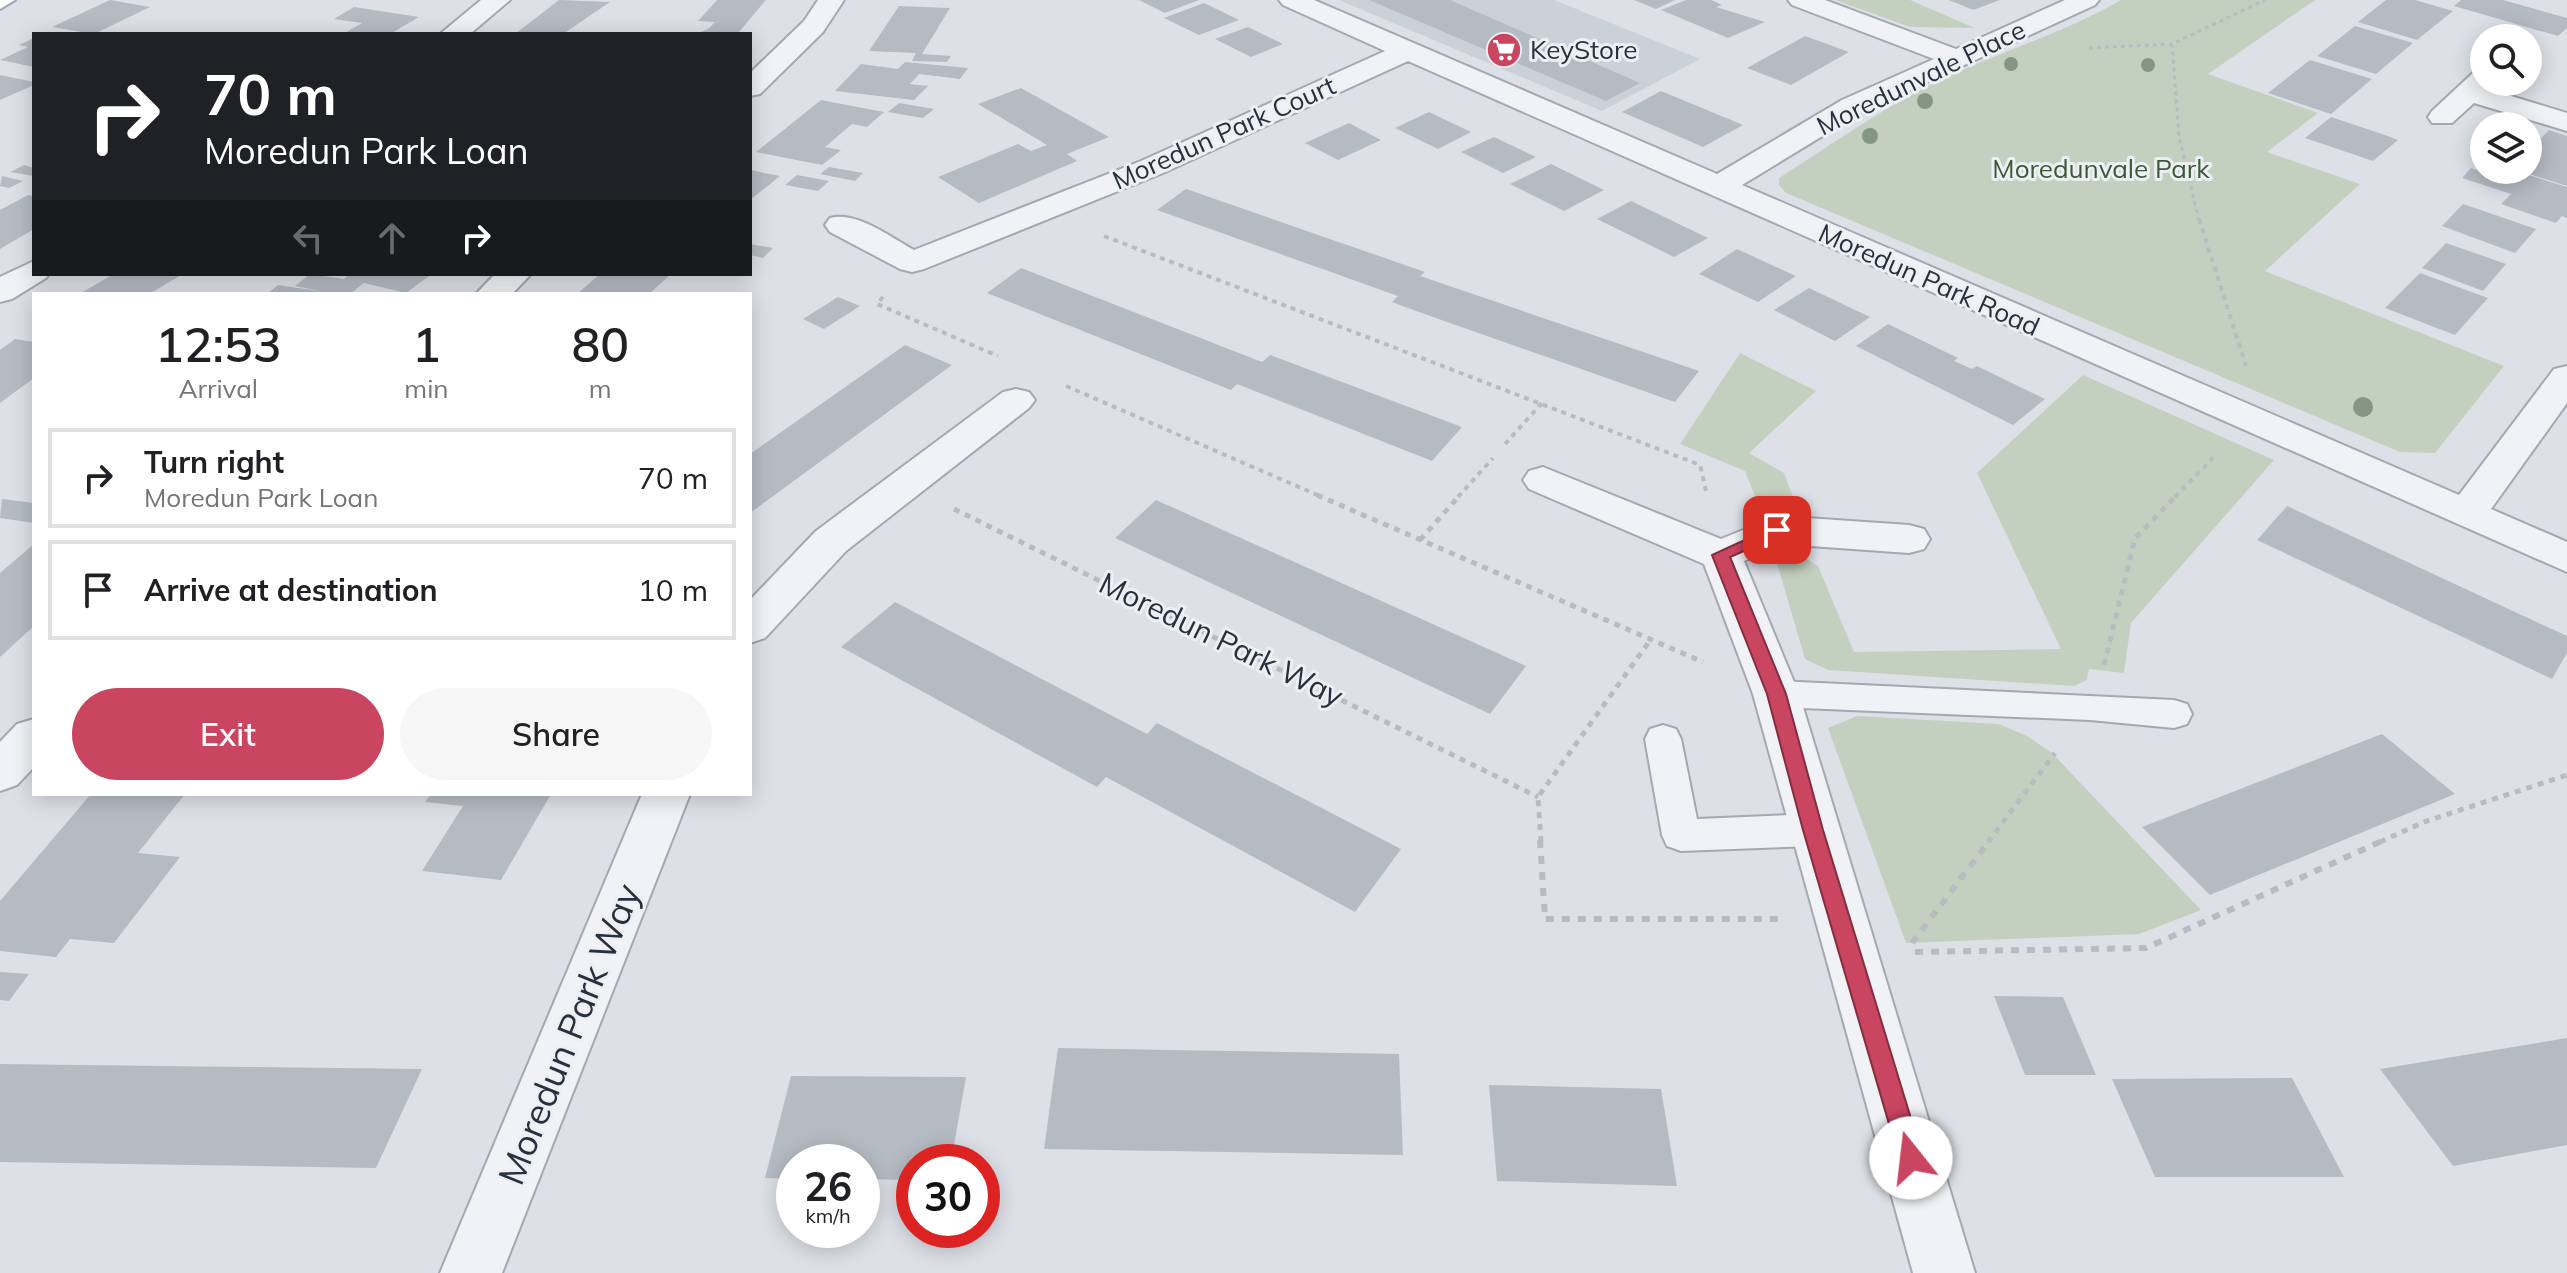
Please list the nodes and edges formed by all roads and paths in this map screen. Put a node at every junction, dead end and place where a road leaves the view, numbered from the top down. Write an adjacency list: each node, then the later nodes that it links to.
1 (497, 0): 6 (street)
2 (831, 0): 9 (street)
3 (1292, 0): 7 (street, Moredun Park Road)
4 (1801, 0): 8 (street)
5 (2086, 0): 8 (street, Moredunvale Place)
6 (456, 32)
7 (1405, 52): 14 (street, Moredun Park Road); 15 (street, Moredun Park Court)
8 (1954, 57): 14 (street, Moredunvale Place)
9 (752, 86)
10 (2470, 91): 12 (street)
11 (2503, 96): 13 (street)
12 (2442, 117)
13 (2567, 122)
14 (1718, 187): 29 (street, Moredun Park Road)
15 (1042, 213): 17 (street, Moredun Park Court); 26 (path, Moredun Park Court)
16 (841, 225): 17 (street)
17 (912, 262): 22 (path)
18 (32, 272): 20 (street)
19 (512, 276): 21 (street)
20 (0, 292)
21 (495, 292)
22 (1003, 359)
23 (2567, 377): 29 (street)
24 (1061, 383): 31 (path)
25 (1016, 400): 28 (street)
26 (1542, 403): 31 (path); 32 (path, Moredun Park Court)
27 (1543, 480): 32 (street)
28 (904, 484): 34 (street); 44 (path, Moredun Park Way)
29 (2466, 514): 33 (street, Moredun Park Road)
30 (1909, 539): 32 (street)
31 (1420, 540): 35 (path)
32 (1721, 555): 36 (street)
33 (2567, 558)
34 (752, 625)
35 (1651, 639): 36 (path); 44 (path)
36 (1776, 694): 37 (lane); 45 (street)
37 (2090, 707): 38 (lane); 42 (path)
38 (2174, 714)
39 (32, 739): 41 (street)
40 (1663, 739): 45 (lane)
41 (0, 772)
42 (2567, 775)
43 (665, 796): 47 (street, Moredun Park Way)
44 (1538, 797): 46 (path)
45 (1813, 830): 46 (street)
46 (1844, 929): 48 (street)
47 (471, 1273)
48 (1944, 1273)

